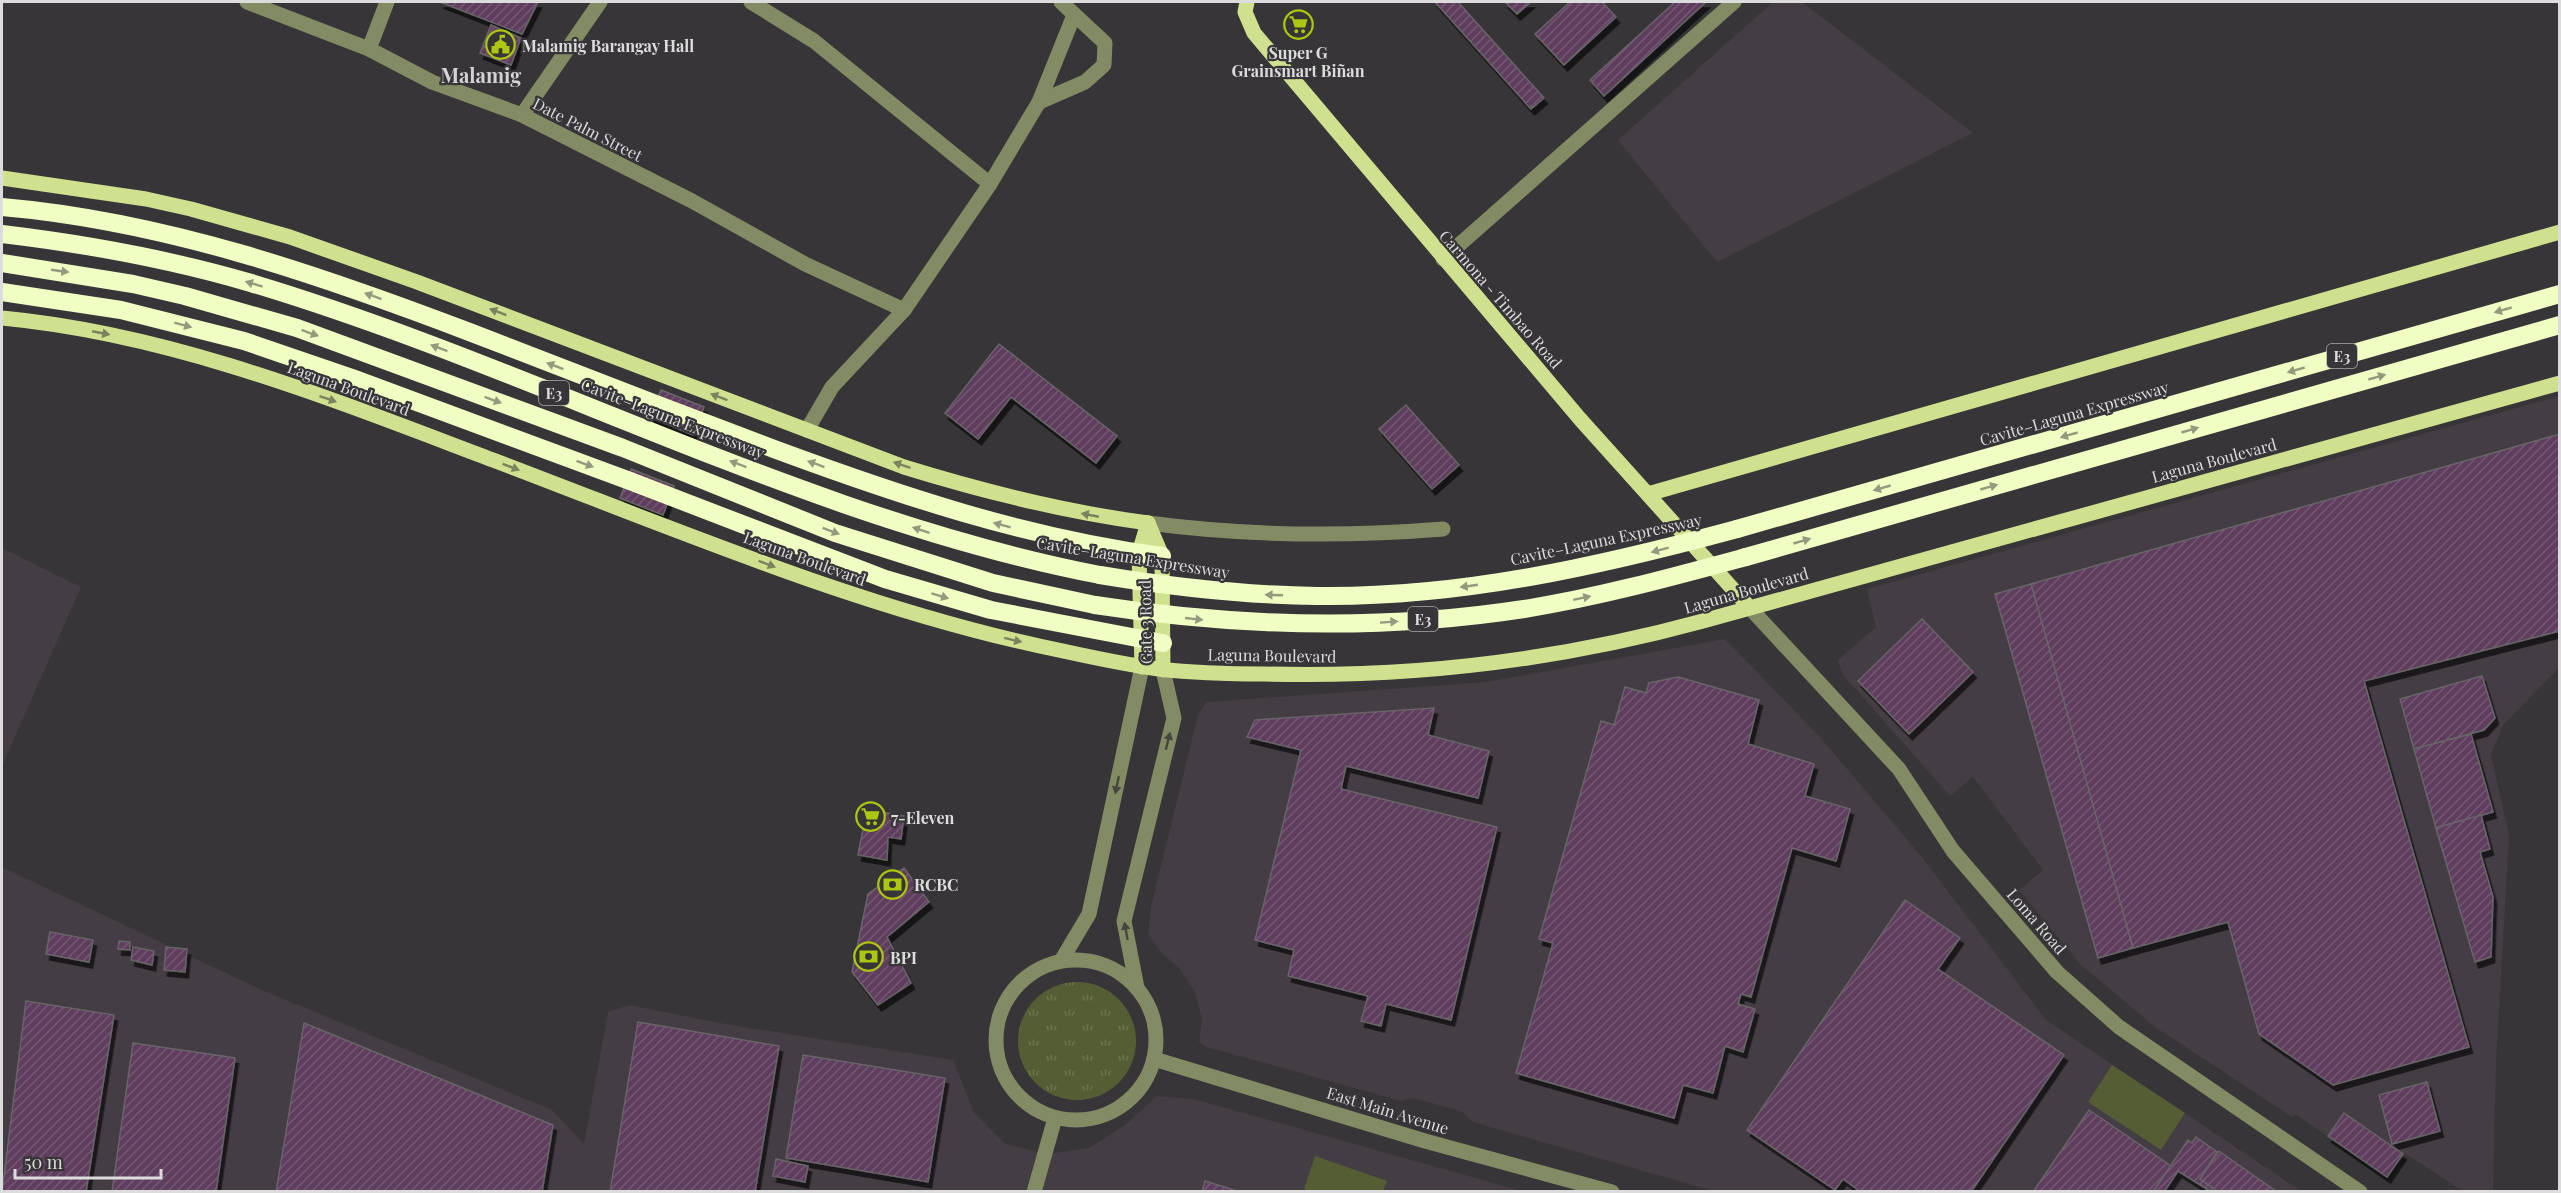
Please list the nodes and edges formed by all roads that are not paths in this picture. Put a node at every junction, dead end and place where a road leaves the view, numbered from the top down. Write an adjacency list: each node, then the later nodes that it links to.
1 (247, 2): 9 (street, Date Palm Street)
2 (387, 2): 9 (street)
3 (600, 2): 11 (street)
4 (751, 2): 13 (street)
5 (1061, 2): 8 (street)
6 (1247, 2): 17 (main road, Carmona - Timbao Road)
7 (1734, 2): 17 (street)
8 (1074, 15): 10 (street); 10 (street)
9 (369, 49): 11 (street, Date Palm Street)
10 (1039, 102): 13 (street)
11 (522, 115): 21 (street, Date Palm Street)
12 (2, 178): 25 (main road, one-way to 12)
13 (990, 184): 21 (street)
14 (2, 207): 29 (highway, one-way to 14)
15 (2559, 232): 26 (main road)
16 (2, 234): 20 (highway, Cavite–Laguna Expressway / E3, one-way to 16, bridge)
17 (1443, 259): 26 (main road, Carmona - Timbao Road)
18 (2, 263): 23 (highway, E3, one-way to 23, bridge)
19 (2, 292): 32 (highway, one-way to 32)
20 (2559, 294)
21 (904, 310): 25 (street)
22 (2, 318): 34 (main road, Laguna Boulevard, one-way to 34)
23 (2559, 326)
24 (2559, 383): 31 (main road, Laguna Boulevard)
25 (807, 430): 27 (main road, one-way to 25)
26 (1648, 494): 31 (main road, Carmona - Timbao Road)
27 (1148, 523): 28 (street); 29 (main road, Gate 3 Road); 30 (main road, Gate 3 Road)
28 (1443, 529)
29 (1139, 554): 30 (highway); 32 (main road, Gate 3 Road)
30 (1162, 556): 33 (main road, Gate 3 Road)
31 (1749, 607): 35 (main road, Laguna Boulevard); 42 (street, Loma Road)
32 (1141, 640): 33 (highway); 34 (main road, Gate 3 Road)
33 (1163, 643): 35 (main road, Gate 3 Road)
34 (1142, 667): 35 (main road, Laguna Boulevard); 36 (street, Gate 3 Road, one-way to 36)
35 (1163, 670): 37 (street, Gate 3 Road, one-way to 35)
36 (1061, 961): 37 (street); 39 (street)
37 (1137, 988): 38 (street)
38 (1154, 1059): 39 (street); 41 (street, East Main Avenue)
39 (1054, 1118): 40 (street)
40 (1034, 1191)
41 (1612, 1191)
42 (2360, 1191)

